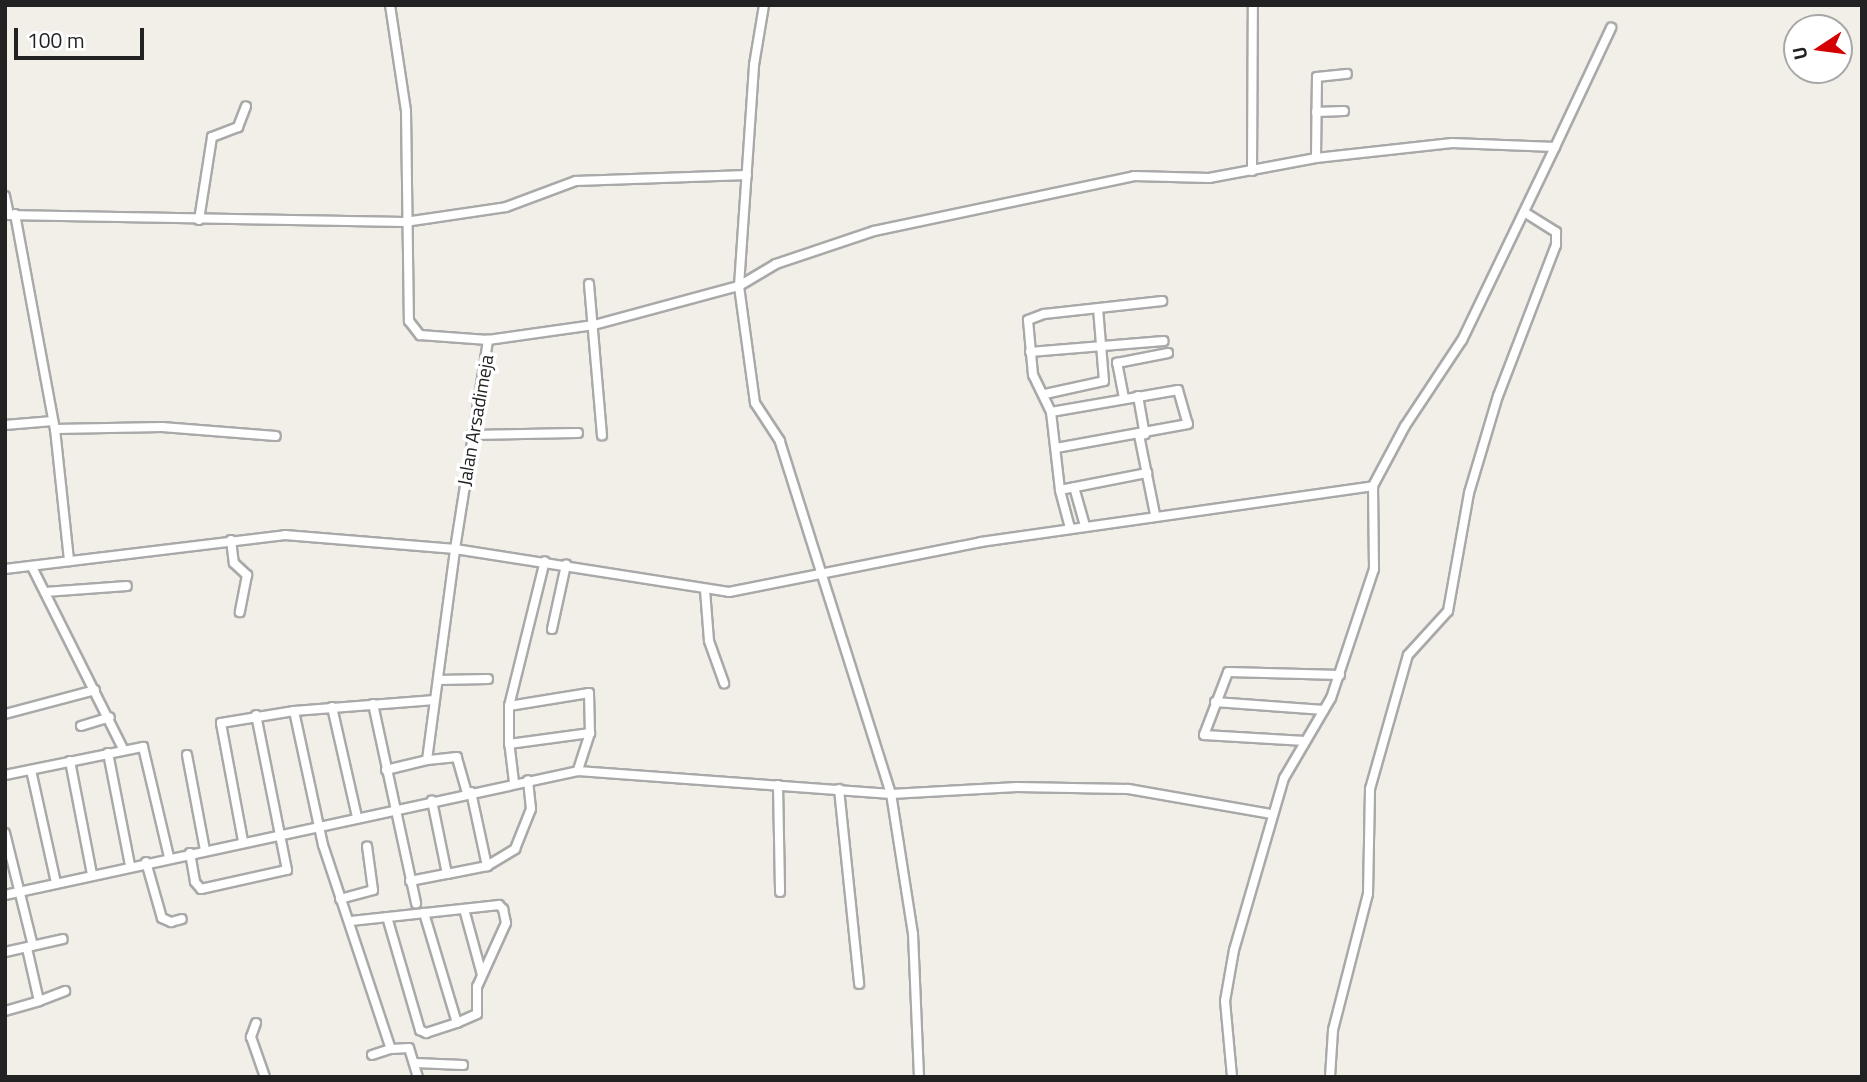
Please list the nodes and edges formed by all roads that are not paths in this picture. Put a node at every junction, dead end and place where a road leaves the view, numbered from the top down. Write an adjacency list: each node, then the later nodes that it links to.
1 (390, 5): 17 (street)
2 (764, 5): 12 (street)
3 (1253, 5): 11 (street)
4 (1611, 28): 9 (street)
5 (1347, 74): 8 (street)
6 (246, 106): 16 (street)
7 (1343, 111): 8 (street)
8 (1316, 112): 10 (street)
9 (1555, 147): 10 (street); 14 (street)
10 (1317, 158): 11 (street)
11 (1252, 170): 19 (street)
12 (747, 175): 17 (street); 19 (street)
13 (5, 196): 15 (street)
14 (1526, 213): 41 (street); 141 (street)
15 (10, 215): 16 (street); 33 (street)
16 (199, 220): 17 (street)
17 (405, 222): 23 (street, Jalan Arsadimeja)
18 (589, 284): 22 (street)
19 (739, 286): 22 (street); 54 (street)
20 (1162, 301): 21 (street)
21 (1098, 308): 25 (street); 26 (street)
22 (594, 325): 23 (street); 36 (street)
23 (488, 341): 35 (street, Jalan Arsadimeja)
24 (1164, 341): 25 (street)
25 (1103, 347): 26 (street); 28 (street)
26 (1030, 352): 28 (street)
27 (1168, 353): 30 (street)
28 (1045, 394): 31 (street)
29 (1138, 396): 30 (street); 37 (street); 37 (street)
30 (1124, 398): 31 (street)
31 (1051, 412): 39 (street)
32 (5, 425): 33 (street)
33 (54, 425): 38 (street); 49 (street)
34 (578, 433): 35 (street)
35 (472, 435): 48 (street, Jalan Arsadimeja)
36 (602, 435)
37 (1142, 435): 39 (street); 40 (street)
38 (276, 436)
39 (1056, 448): 43 (street)
40 (1147, 473): 42 (street); 44 (street)
41 (1373, 486): 44 (street); 60 (street)
42 (1074, 487): 43 (street); 45 (street)
43 (1060, 490): 46 (street)
44 (1155, 514): 45 (street)
45 (1085, 526): 46 (street)
46 (1070, 528): 54 (street)
47 (231, 540): 48 (street); 49 (street); 58 (street)
48 (455, 549): 50 (street); 62 (street, Jalan Arsadimeja)
49 (69, 561): 52 (street)
50 (545, 561): 51 (street); 68 (street)
51 (566, 565): 56 (street); 59 (street)
52 (32, 567): 53 (street); 57 (street)
53 (5, 569)
54 (823, 576): 56 (street); 93 (street)
55 (127, 586): 57 (street)
56 (705, 590): 63 (street)
57 (45, 592): 64 (street)
58 (240, 612)
59 (552, 629)
60 (1340, 675): 66 (street); 70 (street)
61 (488, 679): 62 (street)
62 (438, 680): 65 (street, Jalan Arsadimeja)
63 (724, 683)
64 (95, 690): 72 (street); 74 (street)
65 (435, 700): 67 (street); 82 (street, Jalan Arsadimeja)
66 (1215, 702): 70 (street); 77 (street)
67 (373, 704): 69 (street); 85 (street)
68 (509, 706): 76 (street); 78 (street)
69 (332, 707): 71 (street); 97 (street)
70 (1324, 710): 77 (street)
71 (294, 711): 73 (street); 98 (street)
72 (5, 714)
73 (256, 715): 99 (street); 101 (street)
74 (110, 717): 75 (street); 79 (street)
75 (81, 726)
76 (590, 733): 78 (street); 86 (street)
77 (1305, 741): 96 (street)
78 (509, 744): 89 (street)
79 (123, 750): 80 (street); 105 (street)
80 (108, 753): 83 (street); 107 (street)
81 (187, 755): 103 (street)
82 (427, 760): 85 (street); 92 (street)
83 (70, 761): 84 (street); 109 (street)
84 (31, 770): 87 (street); 112 (street)
85 (386, 771): 95 (street)
86 (578, 771): 88 (street); 90 (street)
87 (5, 775)
88 (528, 779): 89 (street); 108 (street)
89 (514, 782): 92 (street)
90 (778, 785): 91 (street); 114 (street)
91 (839, 789): 93 (street); 127 (street)
92 (469, 792): 94 (street); 108 (street)
93 (891, 793): 96 (street); 139 (street)
94 (432, 801): 95 (street); 110 (street)
95 (394, 809): 97 (street); 111 (street)
96 (1271, 814): 140 (street)
97 (357, 817): 98 (street)
98 (319, 825): 99 (street); 116 (street)
99 (281, 832): 101 (street); 104 (street)
100 (5, 833): 113 (street)
101 (243, 841): 103 (street)
102 (367, 846): 116 (street)
103 (205, 850): 104 (street)
104 (190, 853): 105 (street)
105 (169, 858): 106 (street)
106 (146, 862): 107 (street); 121 (street)
107 (130, 865): 109 (street)
108 (487, 866): 110 (street)
109 (92, 874): 112 (street)
110 (447, 874): 111 (street)
111 (410, 881): 117 (street)
112 (56, 883): 113 (street)
113 (19, 892): 115 (street); 124 (street)
114 (780, 892)
115 (5, 895)
116 (340, 899): 122 (street)
117 (416, 903)
118 (464, 909): 119 (street); 126 (street); 126 (street)
119 (424, 913): 120 (street); 132 (street)
120 (387, 917): 122 (street); 132 (street)
121 (182, 919)
122 (351, 921): 133 (street)
123 (63, 939): 124 (street)
124 (30, 947): 125 (street); 129 (street)
125 (5, 952)
126 (482, 975): 132 (street)
127 (859, 984)
128 (65, 991): 129 (street)
129 (39, 1000): 130 (street)
130 (5, 1011)
131 (256, 1023): 137 (street)
132 (457, 1023)
133 (391, 1049): 134 (street); 135 (street)
134 (372, 1055)
135 (415, 1063): 136 (street); 138 (street)
136 (463, 1065)
137 (265, 1077)
138 (418, 1077)
139 (919, 1077)
140 (1232, 1077)
141 (1330, 1077)

